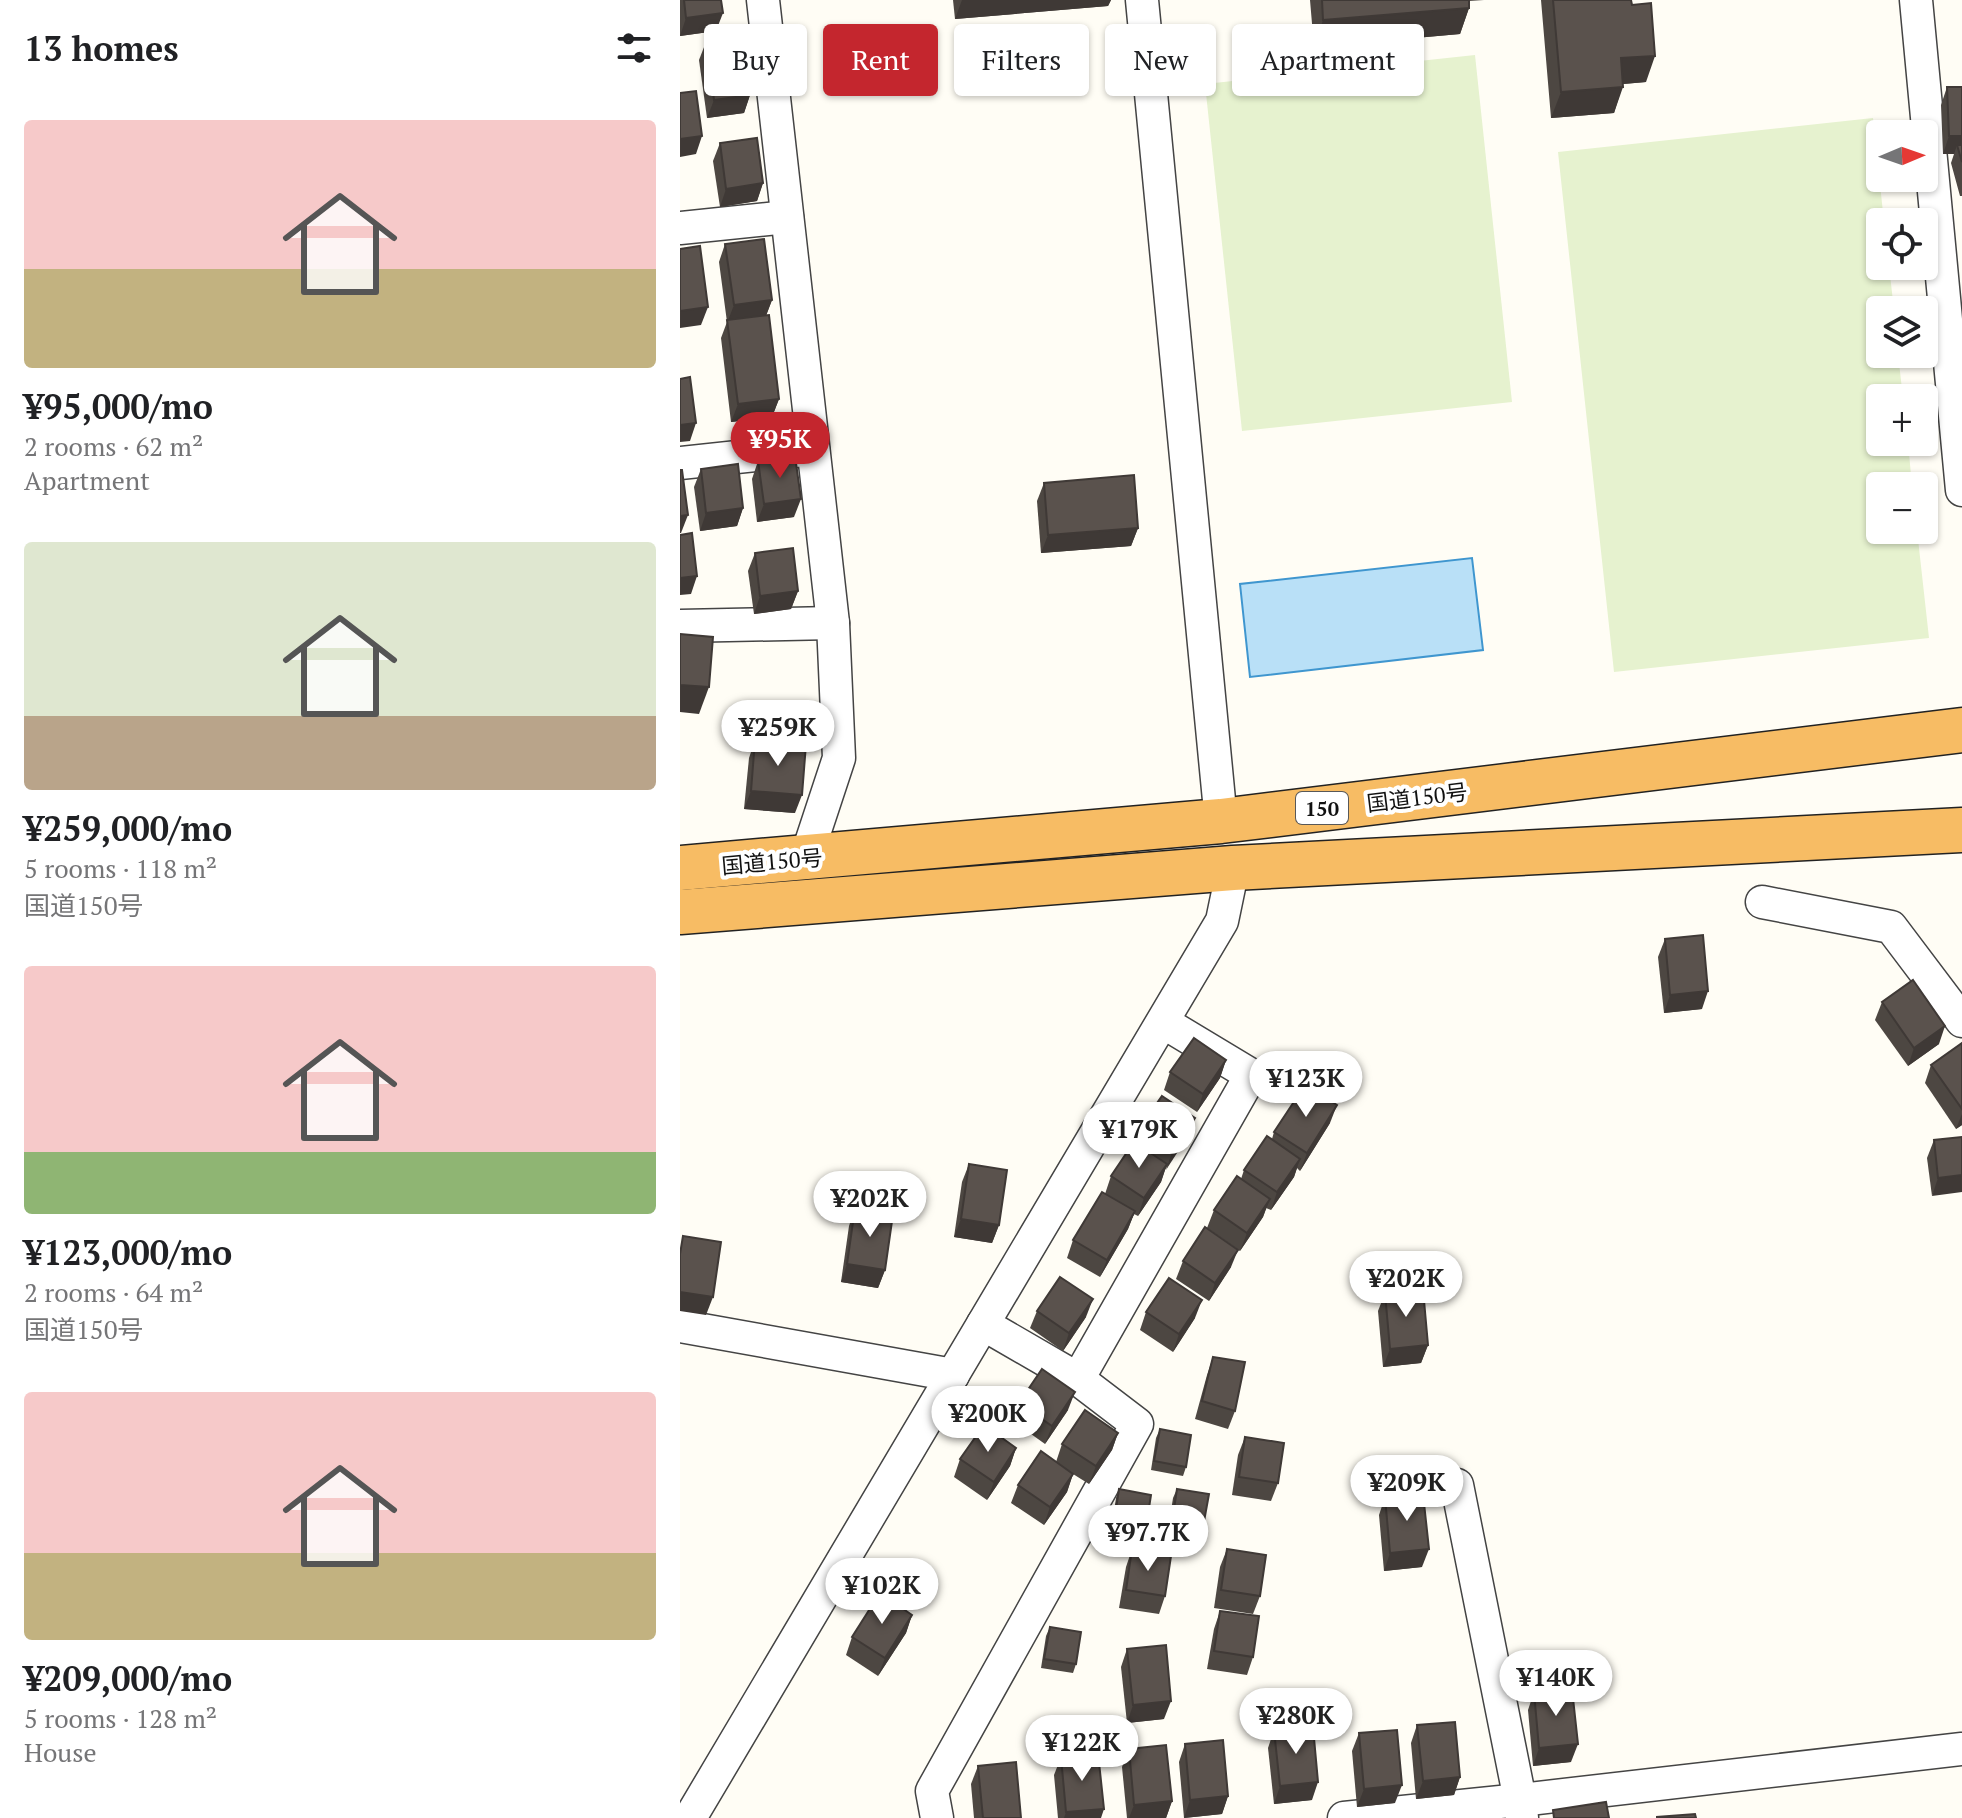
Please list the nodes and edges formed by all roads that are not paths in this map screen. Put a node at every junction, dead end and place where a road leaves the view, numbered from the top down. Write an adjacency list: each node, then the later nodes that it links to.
1 (763, 0): 4 (street)
2 (1142, 0): 12 (street)
3 (1916, 0): 8 (street)
4 (787, 217): 5 (street); 6 (street)
5 (680, 228)
6 (813, 449): 7 (street); 9 (street)
7 (680, 463)
8 (1961, 479)
9 (833, 623): 10 (street); 14 (street)
10 (680, 626)
11 (1962, 730): 12 (highway, 国道150号 / 150)
12 (1221, 821): 14 (highway, 国道150号 / 150)
13 (1962, 830): 16 (highway, 国道150号)
14 (806, 858): 15 (highway, 国道150号 / 150)
15 (680, 868)
16 (1233, 868): 18 (highway, 国道150号); 20 (street)
17 (1762, 902): 19 (street)
18 (680, 912)
19 (1962, 1021)
20 (1163, 1022): 21 (street); 24 (street)
21 (983, 1324): 23 (street); 24 (street)
22 (680, 1326): 23 (street)
23 (953, 1375): 28 (street)
24 (1078, 1379): 29 (street)
25 (1457, 1485): 27 (street)
26 (1962, 1749): 27 (street)
27 (1521, 1809): 30 (street)
28 (690, 1818)
29 (937, 1818)
30 (1344, 1818)

